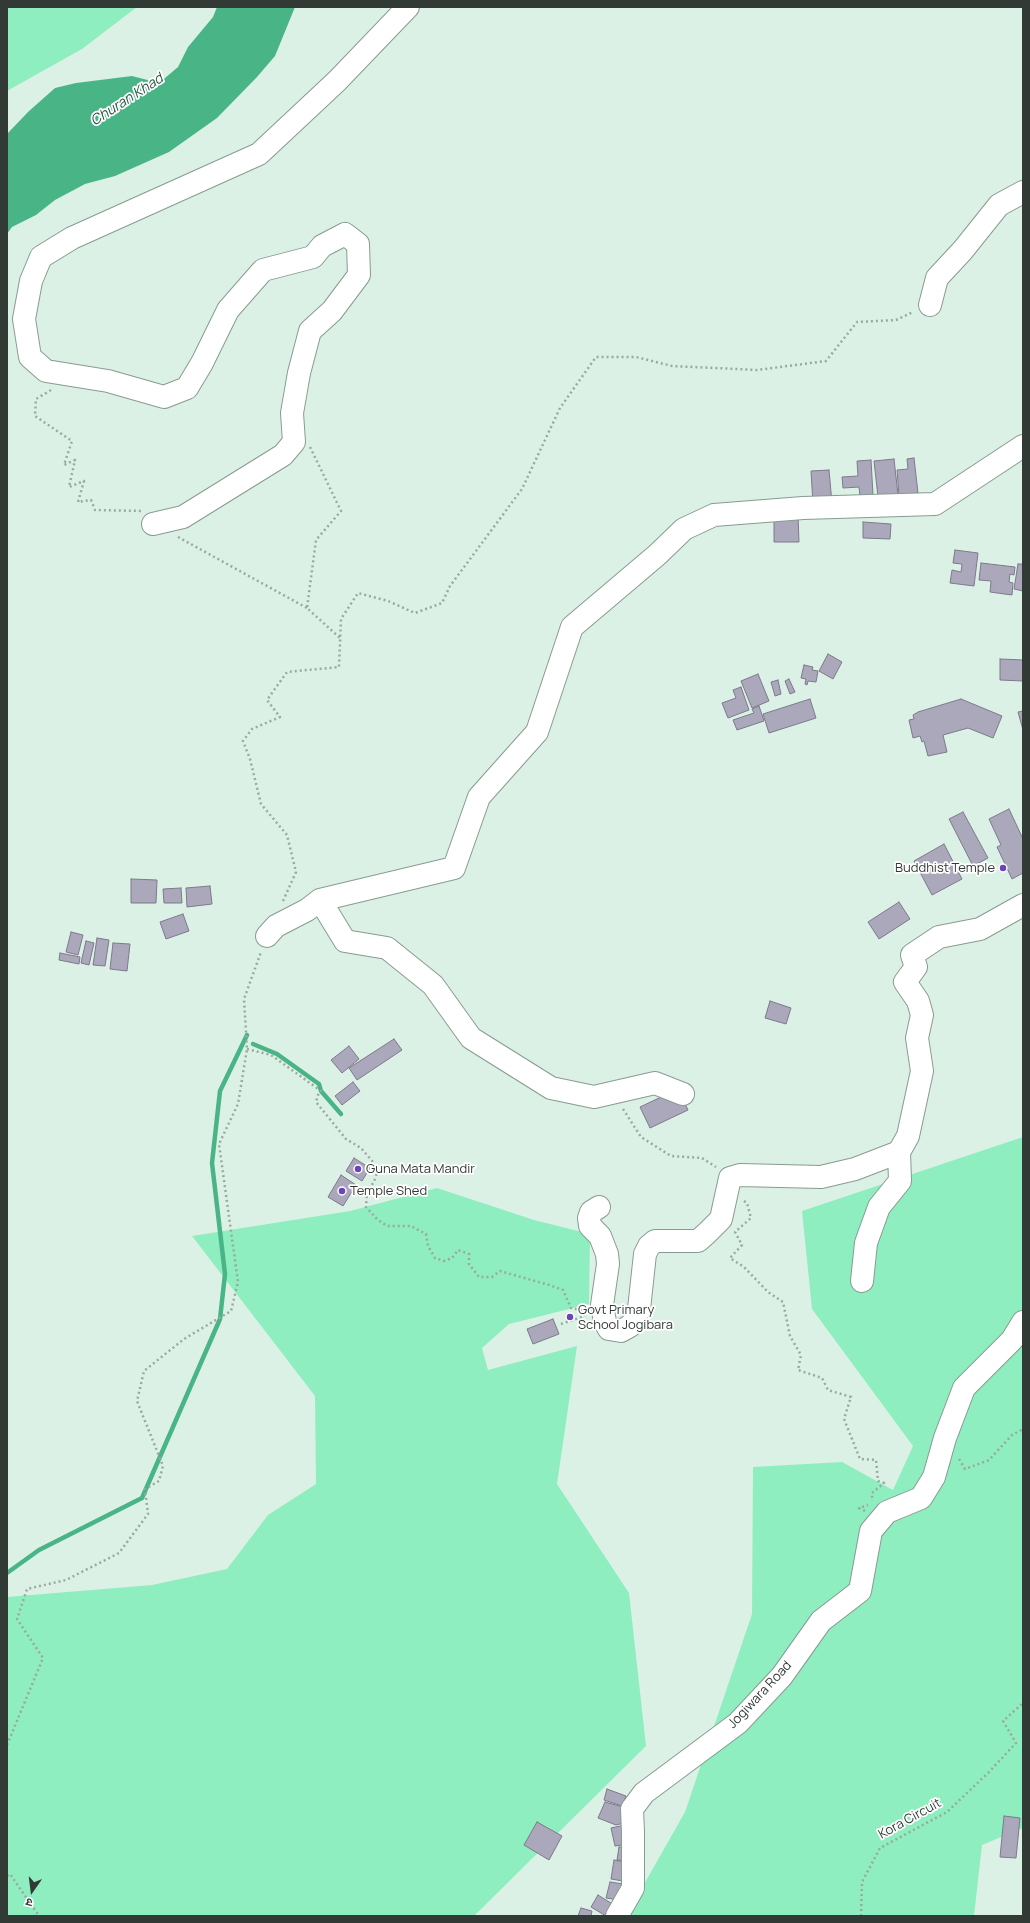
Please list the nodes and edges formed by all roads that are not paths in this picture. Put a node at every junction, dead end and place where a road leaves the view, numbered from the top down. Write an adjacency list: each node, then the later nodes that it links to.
1 (408, 7): 5 (street)
2 (1023, 192): 3 (street)
3 (930, 305)
4 (1023, 446): 6 (street)
5 (153, 524)
6 (320, 900): 8 (street); 9 (street)
7 (1023, 905): 10 (street)
8 (267, 936)
9 (684, 1094)
10 (899, 1152): 11 (street); 12 (street)
11 (599, 1206)
12 (862, 1281)
13 (1023, 1322): 14 (street, Jogiwara Road)
14 (617, 1916)

